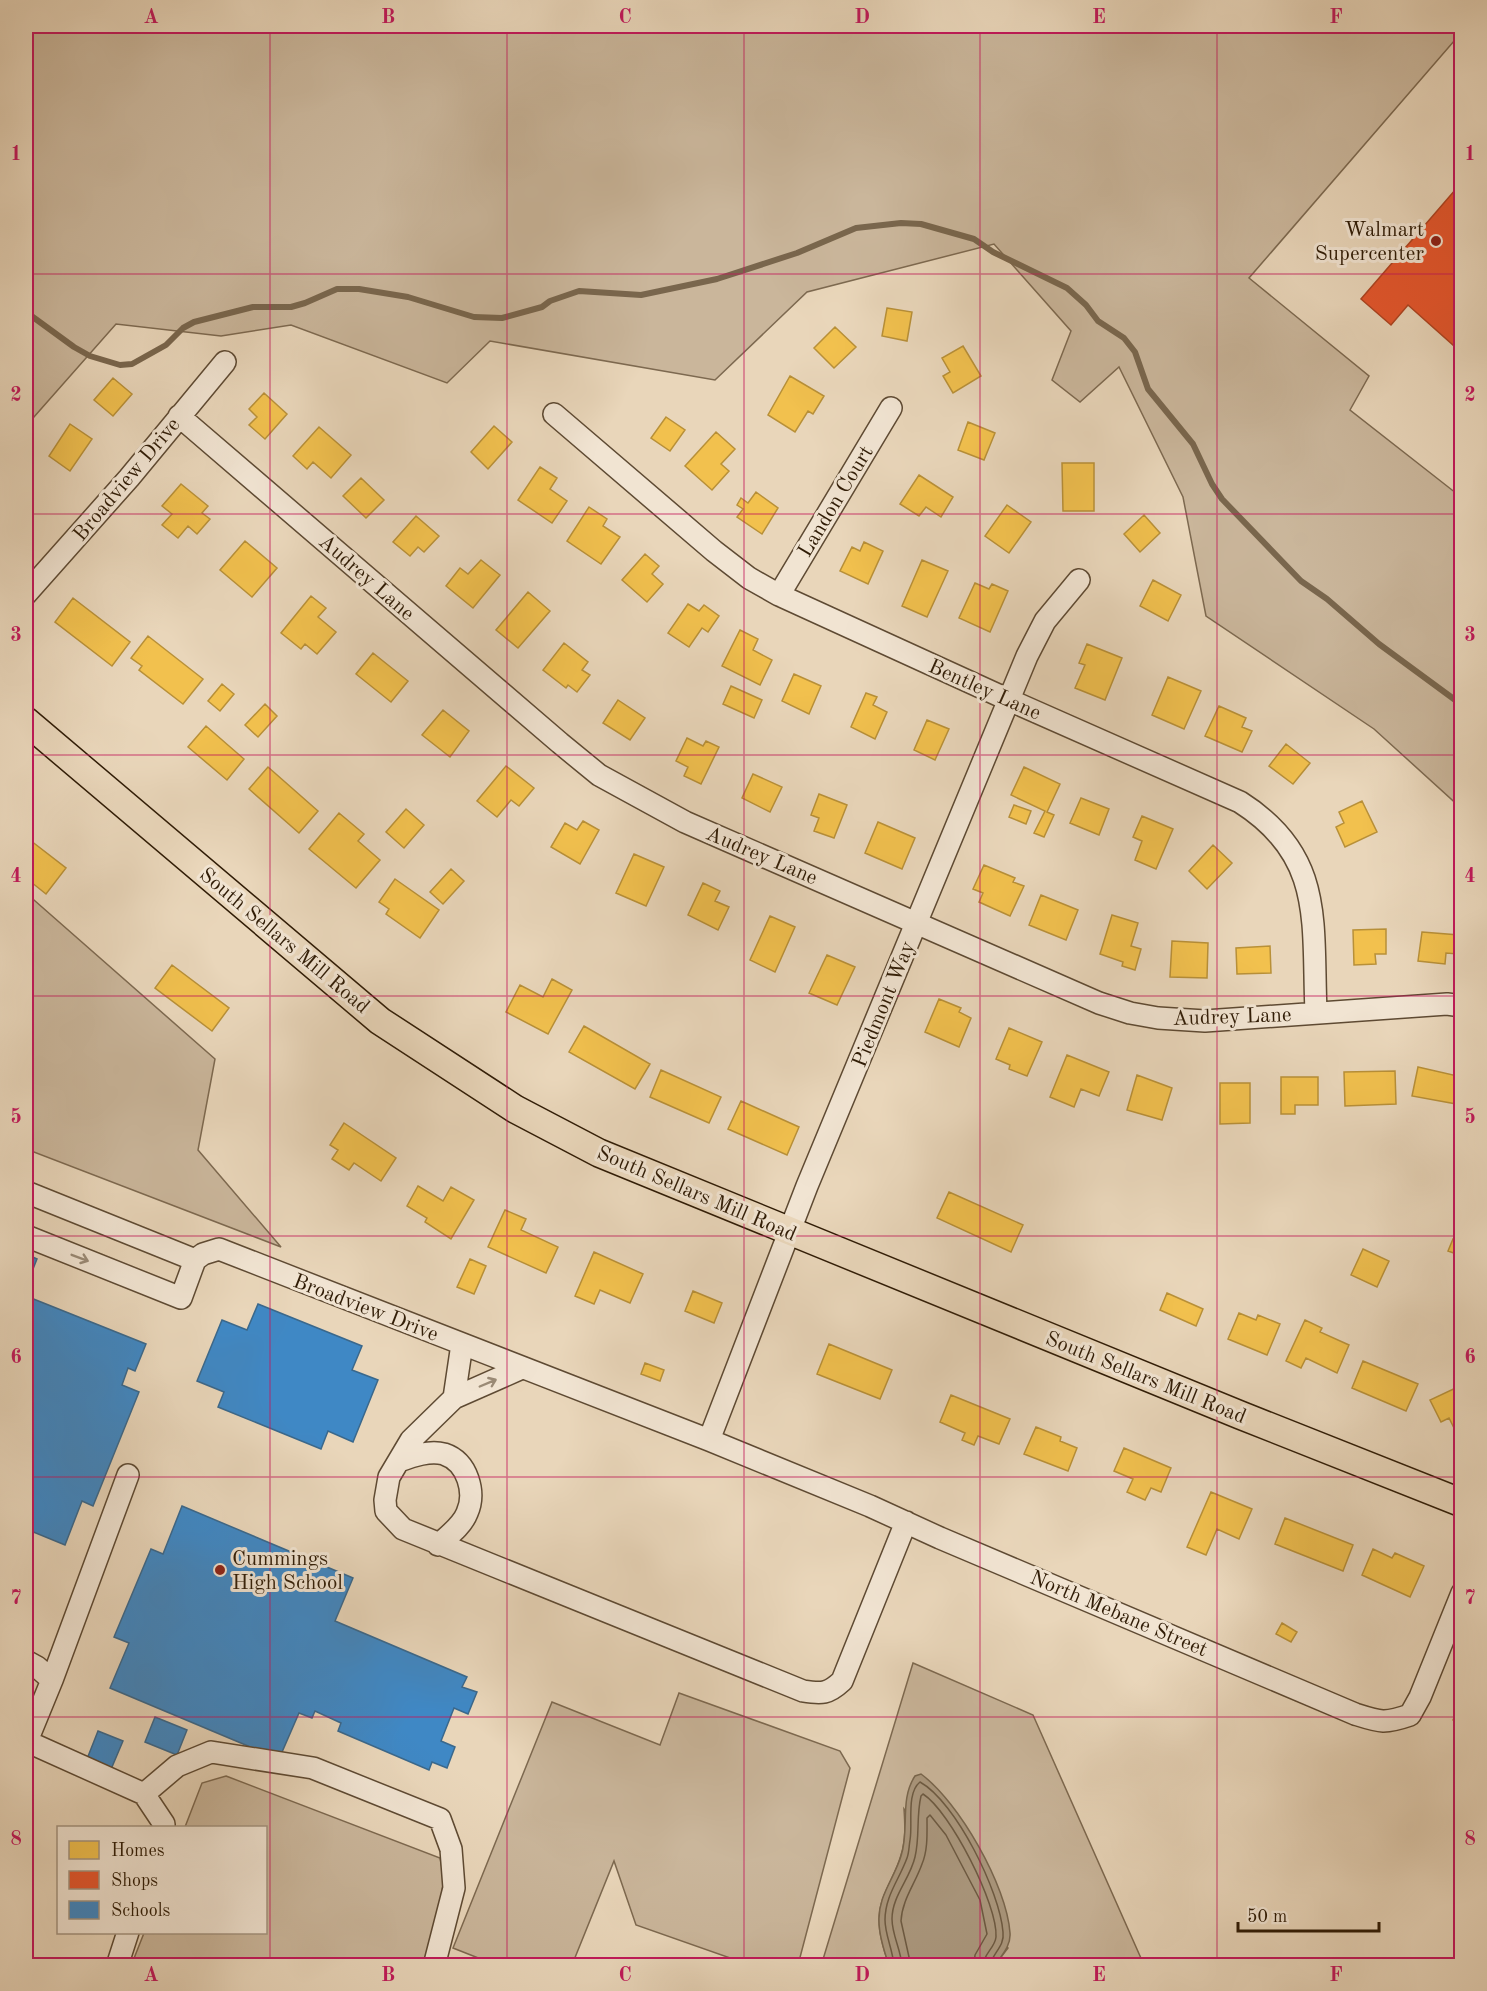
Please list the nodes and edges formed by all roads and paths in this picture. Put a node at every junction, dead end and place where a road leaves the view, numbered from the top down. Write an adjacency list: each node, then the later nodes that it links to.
1 (225, 362): 4 (street, Broadview Drive)
2 (891, 408): 7 (street, Landon Court)
3 (554, 414): 7 (street, Bentley Lane)
4 (179, 416): 6 (street, Broadview Drive); 10 (street, Audrey Lane)
5 (1078, 580): 8 (street, Piedmont Way)
6 (26, 594)
7 (779, 595): 8 (street, Bentley Lane)
8 (1009, 700): 10 (street, Piedmont Way); 12 (street, Bentley Lane)
9 (26, 721): 14 (main road, South Sellars Mill Road)
10 (916, 922): 12 (street, Audrey Lane); 14 (street, Piedmont Way)
11 (1461, 1006): 12 (street, Audrey Lane)
12 (1316, 1012)
13 (26, 1192): 16 (street)
14 (790, 1232): 20 (street, Piedmont Way); 23 (main road, South Sellars Mill Road)
15 (26, 1236): 16 (street, one-way to 16)
16 (195, 1260): 17 (street, Broadview Drive)
17 (462, 1344): 18 (street, Broadview Drive); 19 (street)
18 (522, 1368): 19 (street, one-way to 18); 20 (street, Broadview Drive)
19 (454, 1398): 21 (street)
20 (709, 1440): 24 (street, North Mebane Street)
21 (399, 1461): 25 (street); 25 (street)
22 (128, 1474): 28 (street)
23 (1461, 1503)
24 (906, 1522): 25 (street); 26 (street, North Mebane Street)
25 (438, 1545)
26 (1461, 1593)
27 (26, 1661): 28 (street)
28 (52, 1680): 29 (street)
29 (26, 1741): 30 (street)
30 (144, 1794): 31 (street); 34 (street)
31 (164, 1826)
32 (127, 1934): 33 (street)
33 (117, 1965)
34 (434, 1965)

